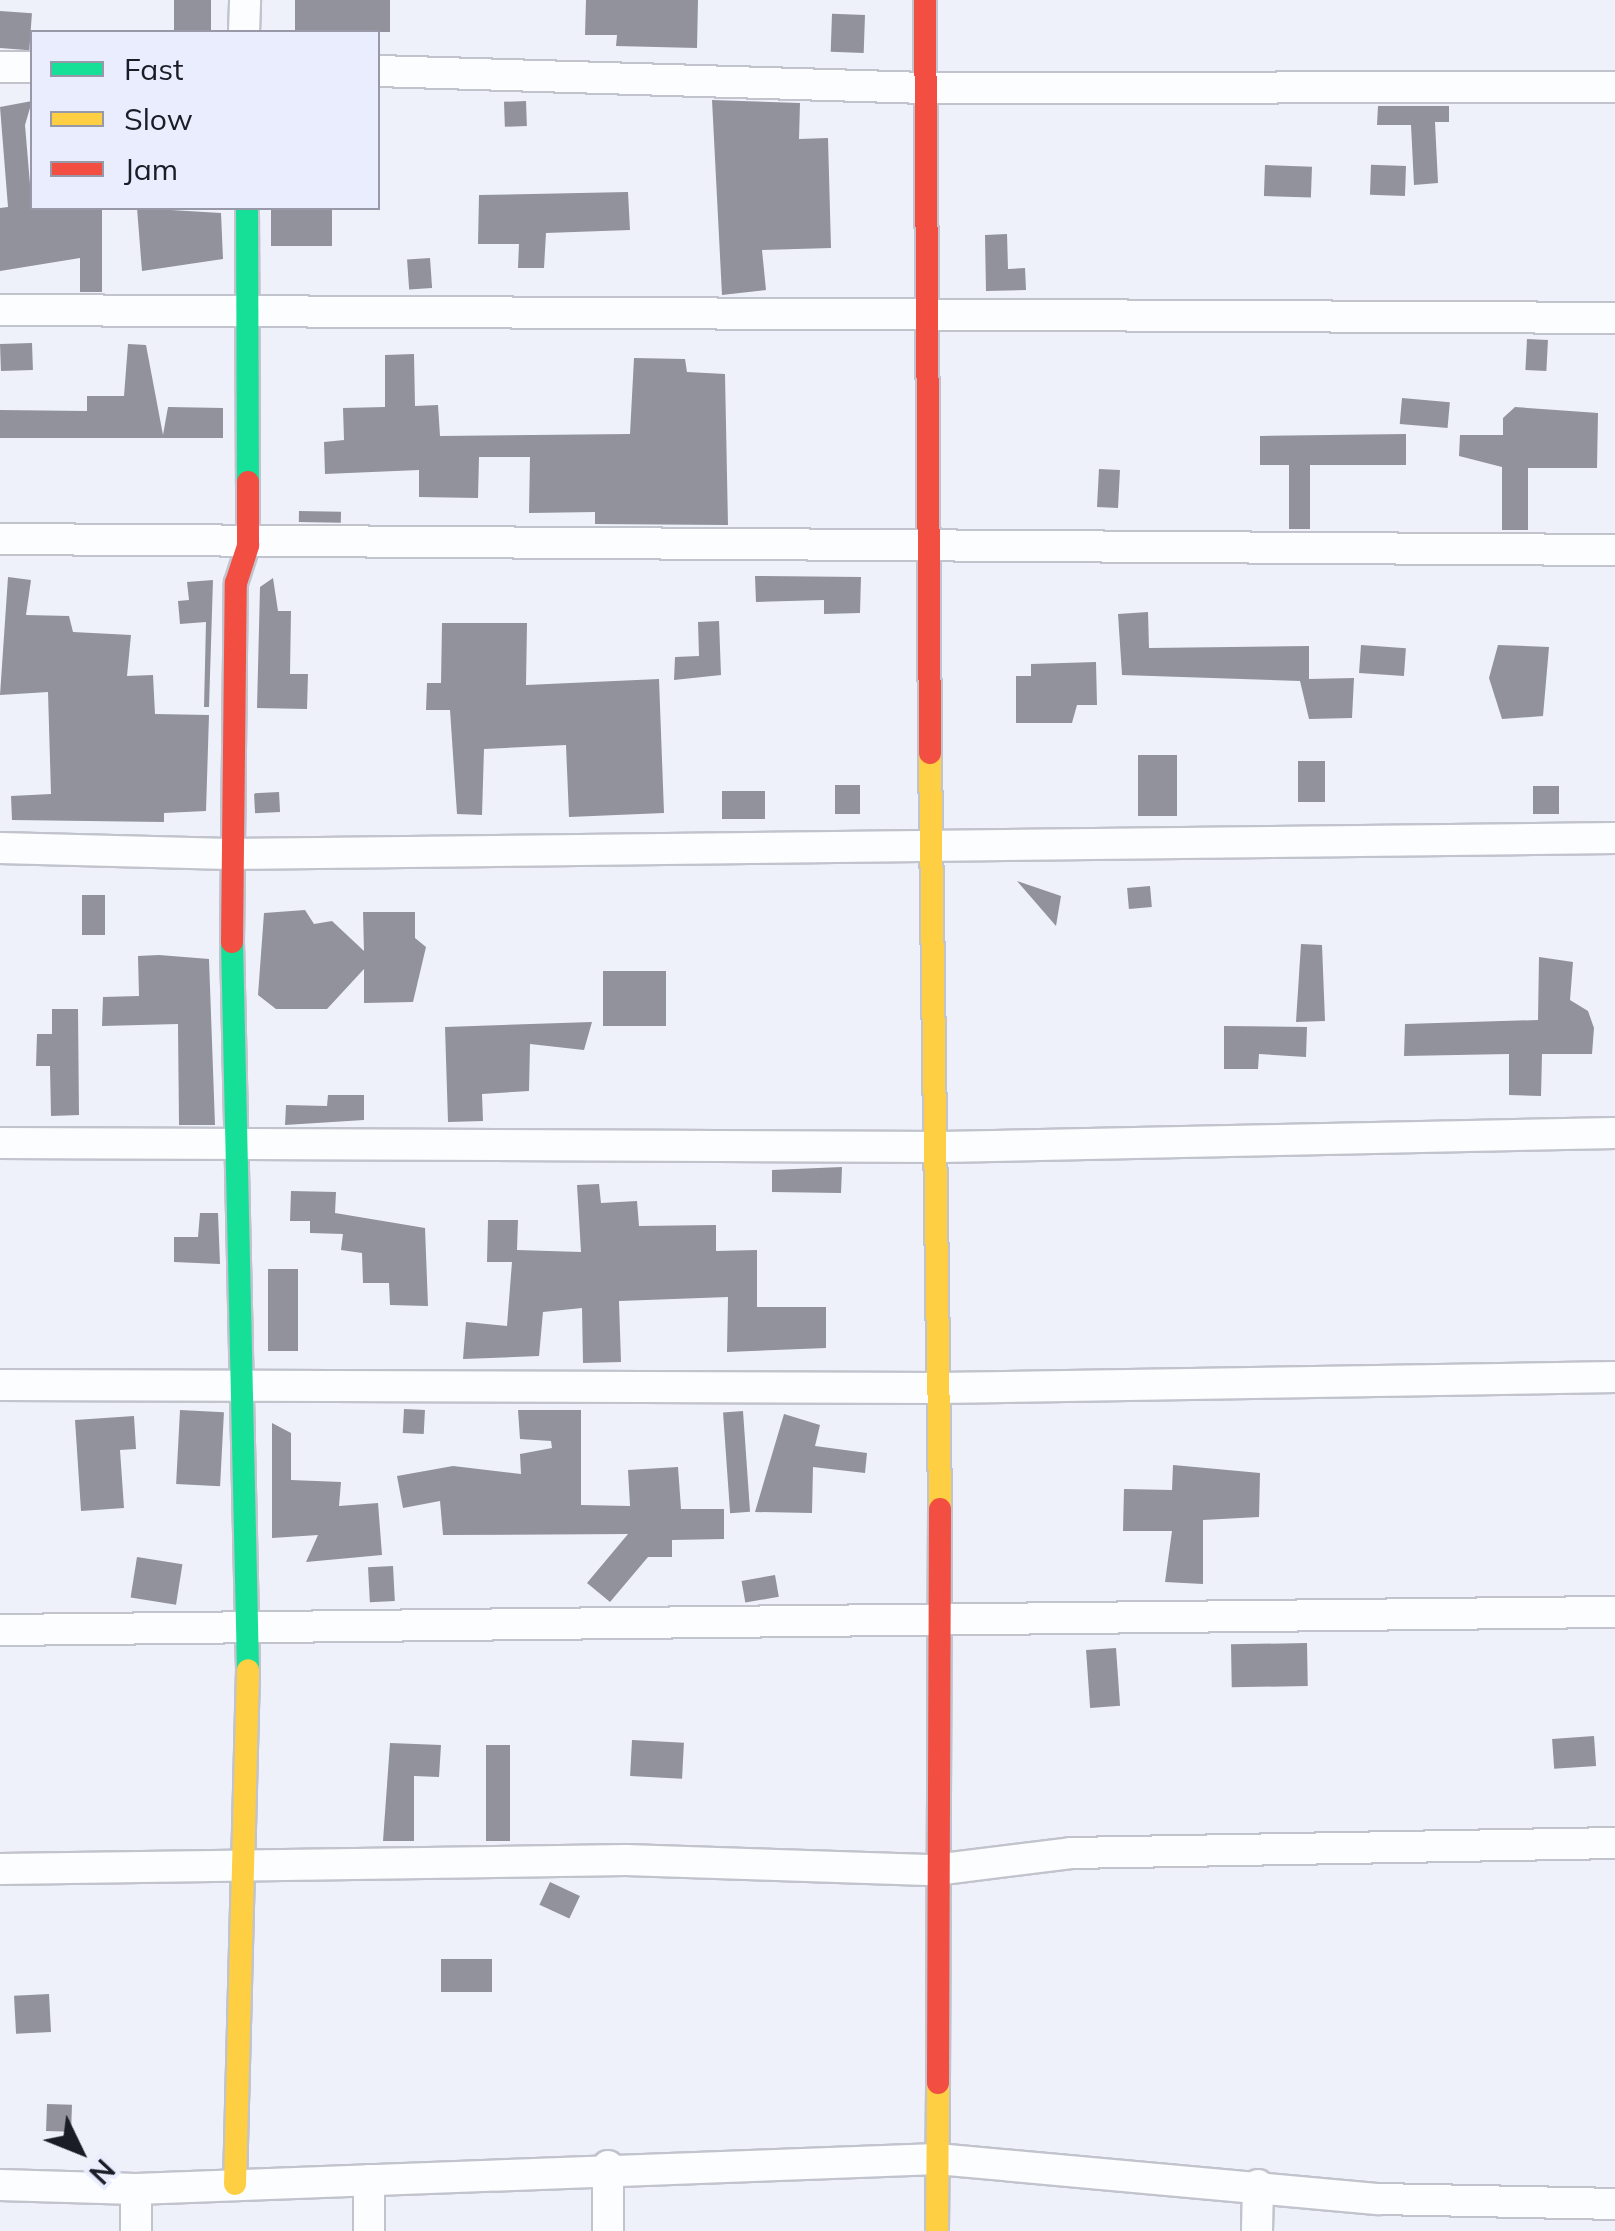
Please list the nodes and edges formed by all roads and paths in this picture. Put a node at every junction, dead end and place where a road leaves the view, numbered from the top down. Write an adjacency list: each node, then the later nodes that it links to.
1 (245, 0): 3 (street)
2 (925, 0): 8 (street)
3 (244, 30)
4 (0, 67): 5 (street)
5 (30, 67)
6 (380, 71): 8 (street)
7 (1615, 87): 8 (street)
8 (925, 88): 12 (street)
9 (248, 210): 11 (street)
10 (0, 310): 11 (street)
11 (250, 315): 12 (street); 15 (street)
12 (926, 317): 13 (street); 16 (street)
13 (1615, 318)
14 (0, 539): 15 (street)
15 (248, 545): 16 (street); 21 (street)
16 (925, 550): 17 (street); 20 (street)
17 (1615, 550)
18 (1615, 838): 20 (street)
19 (0, 848): 21 (street)
20 (937, 849): 21 (street); 25 (street)
21 (230, 854): 24 (street)
22 (1615, 1133): 25 (street)
23 (0, 1143): 24 (street)
24 (236, 1143): 25 (street); 27 (street)
25 (942, 1148): 29 (street)
26 (1615, 1376): 29 (street)
27 (248, 1381): 28 (street); 29 (street); 32 (street)
28 (0, 1385)
29 (939, 1388): 31 (street)
30 (1615, 1612): 31 (street)
31 (937, 1618): 32 (street); 37 (street)
32 (248, 1627): 33 (street); 35 (street)
33 (0, 1630)
34 (1615, 1842): 37 (street)
35 (248, 1865): 36 (street); 37 (street); 41 (street)
36 (0, 1869)
37 (935, 1870): 38 (street)
38 (937, 2159): 39 (street); 43 (street); 50 (street)
39 (608, 2166): 40 (street); 49 (street)
40 (369, 2180): 41 (street); 48 (street)
41 (234, 2184): 44 (street)
42 (0, 2185): 44 (street)
43 (1258, 2185): 46 (street); 51 (street)
44 (136, 2189): 47 (street)
45 (1615, 2204): 46 (street)
46 (1491, 2216)
47 (136, 2231)
48 (369, 2231)
49 (608, 2231)
50 (936, 2231)
51 (1258, 2231)

